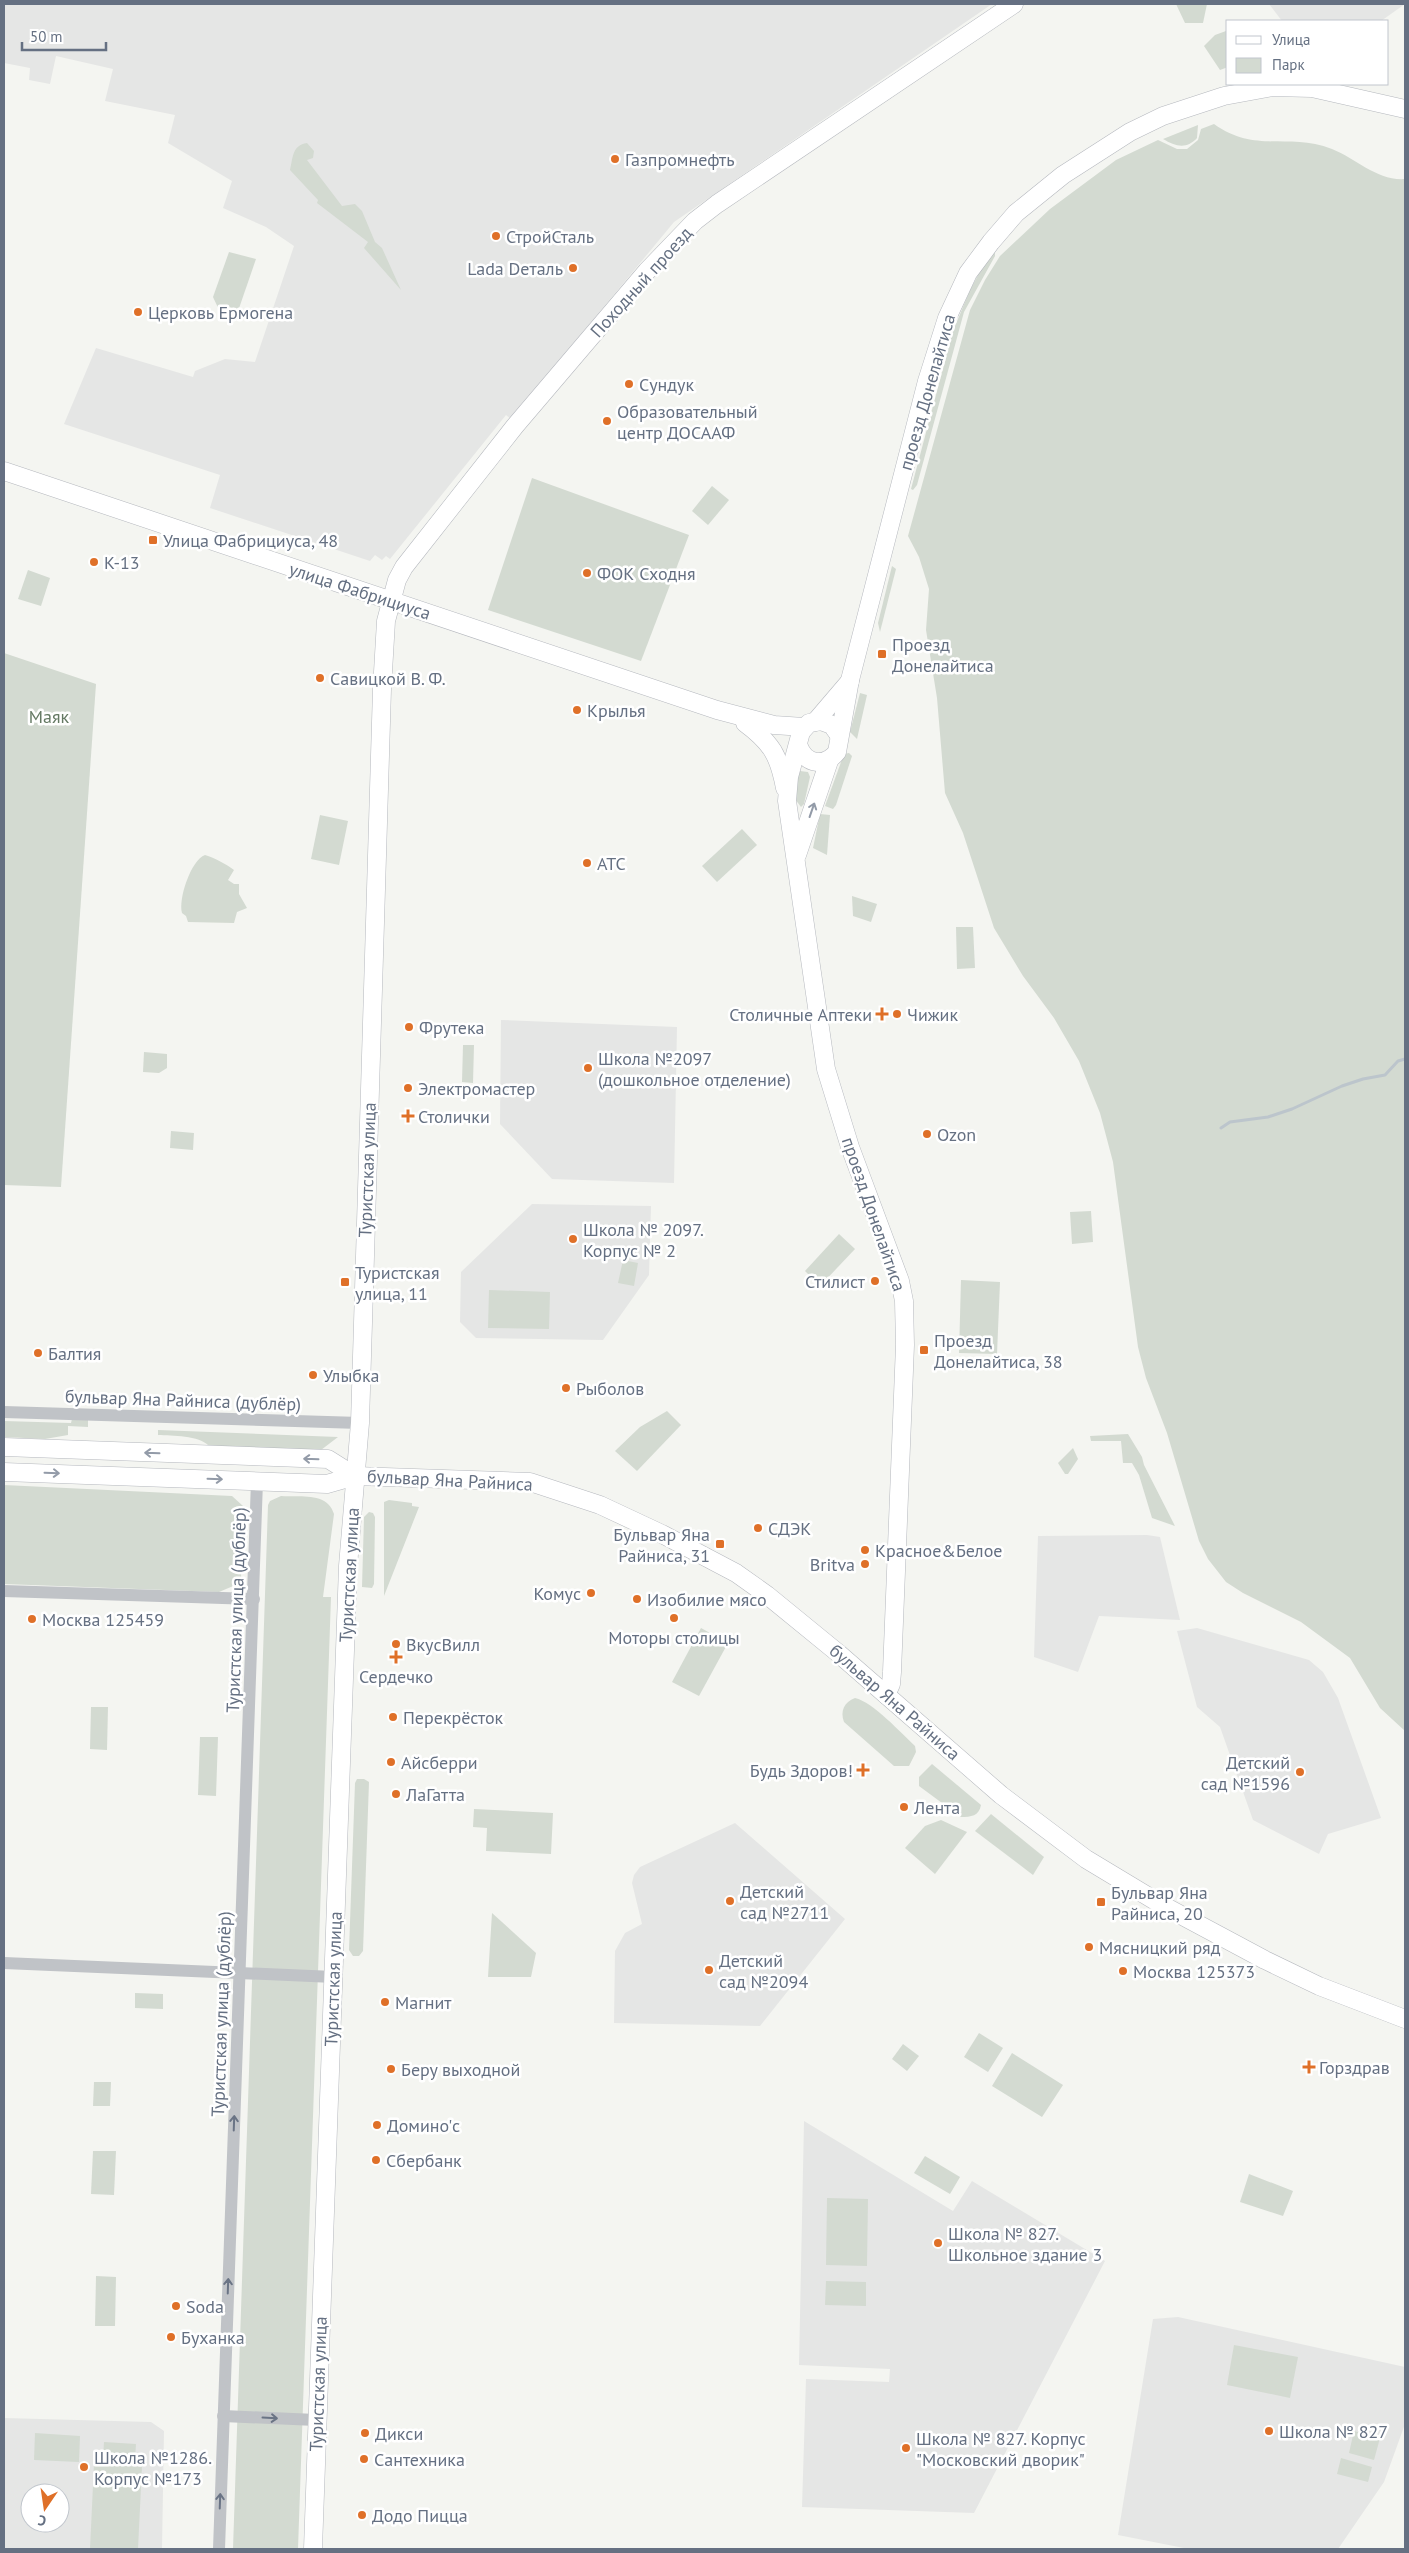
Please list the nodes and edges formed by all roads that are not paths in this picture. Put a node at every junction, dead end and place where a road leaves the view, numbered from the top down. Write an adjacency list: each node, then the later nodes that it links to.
1 (1014, 4): 4 (main road, Походный проезд)
2 (1405, 109): 5 (main road, проезд Донелайтиса)
3 (4, 472): 4 (main road, улица Фабрициуса)
4 (390, 601): 6 (main road, улица Фабрициуса); 14 (main road, Туристская улица)
5 (850, 680): 8 (main road, проезд Донелайтиса); 9 (main road, проезд Донелайтиса)
6 (717, 710): 7 (main road, улица Фабрициуса); 8 (main road, улица Фабрициуса)
7 (745, 723): 8 (main road, улица Фабрициуса); 11 (main road)
8 (804, 735): 9 (main road); 10 (main road); 11 (main road, проезд Донелайтиса)
9 (839, 735): 10 (main road, проезд Донелайтиса)
10 (829, 760): 12 (main road, проезд Донелайтиса, one-way to 10)
11 (787, 801): 12 (main road, проезд Донелайтиса)
12 (796, 856): 21 (main road, проезд Донелайтиса)
13 (4, 1412): 14 (street, бульвар Яна Райниса (дублёр))
14 (360, 1423): 17 (main road, Туристская улица)
15 (4, 1447): 17 (main road, бульвар Яна Райниса, one-way to 15)
16 (4, 1472): 18 (main road, бульвар Яна Райниса, one-way to 18)
17 (355, 1476): 18 (main road, бульвар Яна Райниса); 21 (main road, бульвар Яна Райниса); 24 (main road, Туристская улица)
18 (257, 1481): 20 (street, Туристская улица (дублёр))
19 (4, 1591): 20 (street)
20 (254, 1599): 23 (street, Туристская улица (дублёр))
21 (886, 1695): 25 (main road, бульвар Яна Райниса)
22 (4, 1963): 23 (street)
23 (240, 1972): 24 (street); 26 (street, Туристская улица (дублёр), one-way to 23)
24 (334, 1977): 27 (main road, Туристская улица)
25 (1405, 2019)
26 (223, 2416): 27 (street, one-way to 27); 28 (street, Туристская улица (дублёр), one-way to 26)
27 (316, 2420): 29 (main road, Туристская улица)
28 (219, 2549)
29 (312, 2549)

